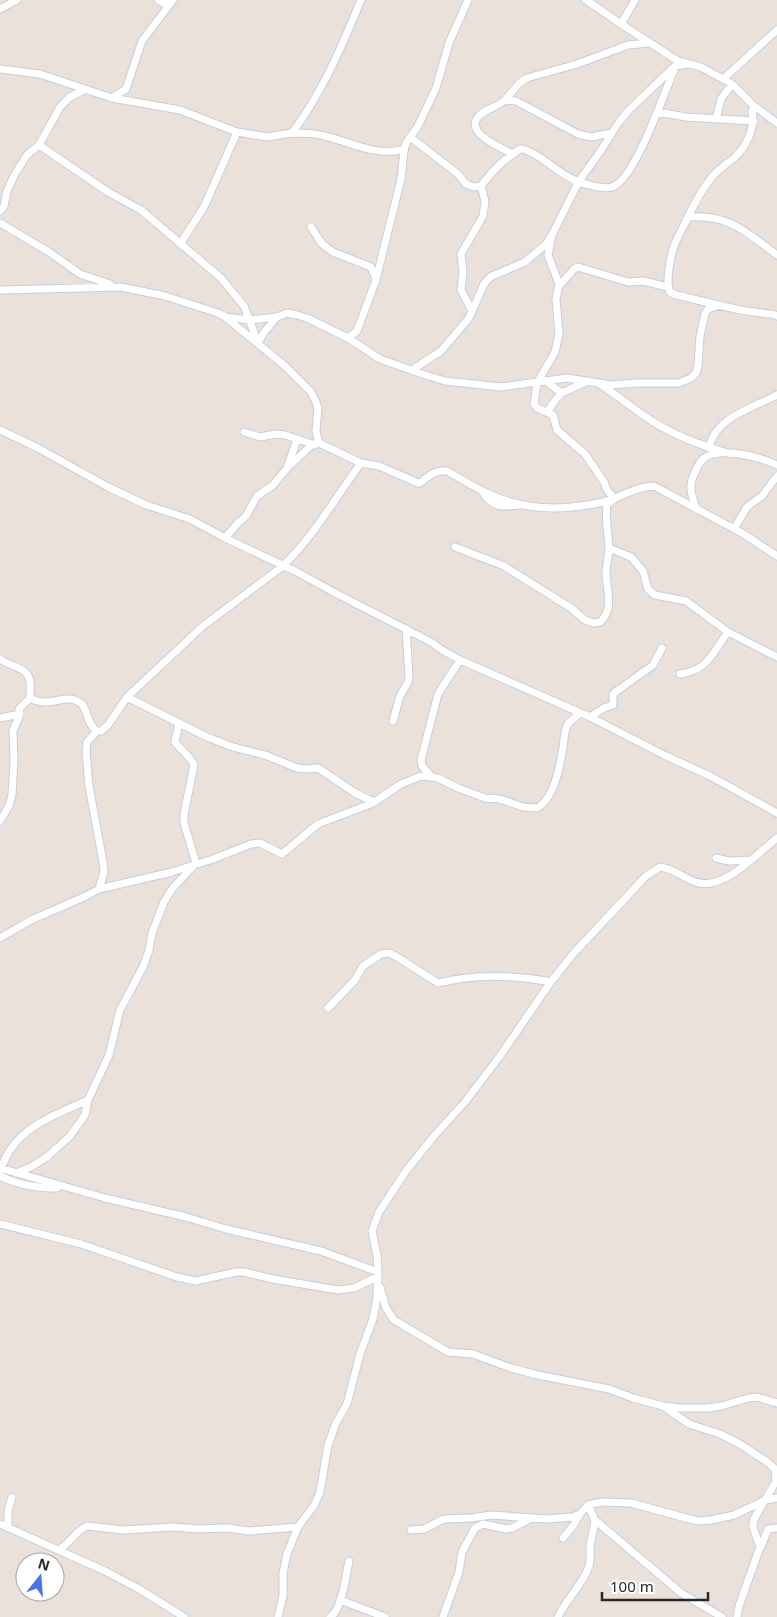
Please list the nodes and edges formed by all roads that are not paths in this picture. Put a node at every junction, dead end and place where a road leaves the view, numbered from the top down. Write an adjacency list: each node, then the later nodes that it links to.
1 (17, 0): 8 (street)
2 (158, 0): 7 (street)
3 (361, 0): 26 (street)
4 (468, 0): 28 (street)
5 (586, 0): 9 (street)
6 (635, 0): 9 (street)
7 (172, 1): 18 (street)
8 (0, 9)
9 (621, 24): 11 (street)
10 (777, 30): 15 (street)
11 (648, 43): 12 (street); 19 (street)
12 (687, 64): 13 (street); 15 (street)
13 (675, 66): 21 (street); 27 (street)
14 (0, 69): 17 (street)
15 (724, 79): 16 (street)
16 (732, 84): 20 (street); 22 (street)
17 (84, 90): 18 (street); 29 (street)
18 (112, 98): 25 (street)
19 (505, 100): 27 (street); 31 (street)
20 (757, 108): 23 (street); 24 (street)
21 (657, 112): 22 (street); 32 (street)
22 (716, 119): 23 (street)
23 (754, 121): 35 (street)
24 (777, 123)
25 (237, 132): 26 (street); 39 (street)
26 (292, 133): 30 (street)
27 (612, 133): 32 (street)
28 (410, 137): 30 (street); 33 (street)
29 (39, 145): 34 (street); 39 (street)
30 (404, 149): 41 (street)
31 (514, 154): 32 (street); 33 (street)
32 (579, 181): 38 (street)
33 (481, 186): 47 (street)
34 (0, 211): 36 (street)
35 (689, 217): 40 (street); 44 (street)
36 (2, 224): 43 (street)
37 (311, 227): 41 (street)
38 (552, 234): 42 (street); 47 (street)
39 (180, 244): 51 (street)
40 (777, 255)
41 (376, 280): 52 (street)
42 (559, 286): 44 (street); 59 (street)
43 (120, 287): 45 (street); 48 (street)
44 (668, 288): 46 (street)
45 (0, 290)
46 (720, 305): 49 (street); 60 (street)
47 (472, 311): 56 (street)
48 (224, 316): 51 (street); 54 (street)
49 (777, 316)
50 (277, 317): 51 (street); 53 (street); 54 (street)
51 (250, 320): 54 (street)
52 (357, 331): 53 (street); 55 (street)
53 (348, 338): 55 (street)
54 (258, 345): 68 (street)
55 (359, 346): 56 (street)
56 (412, 370): 59 (street)
57 (546, 381): 58 (street); 59 (street); 61 (street)
58 (588, 381): 60 (street); 61 (street)
59 (537, 383): 63 (street)
60 (599, 383): 69 (street)
61 (563, 392): 63 (street)
62 (777, 395): 69 (street)
63 (547, 412): 75 (street)
64 (0, 430): 78 (street)
65 (244, 432): 66 (street)
66 (297, 440): 67 (street); 73 (street)
67 (313, 444): 68 (street); 73 (street)
68 (327, 448): 71 (street)
69 (709, 448): 70 (street)
70 (731, 454): 72 (street); 76 (street)
71 (361, 463): 75 (street); 81 (street)
72 (777, 465)
73 (286, 470): 78 (street)
74 (777, 476): 77 (street)
75 (614, 499): 76 (street); 80 (street)
76 (697, 509): 77 (street)
77 (734, 529): 82 (street)
78 (225, 538): 83 (street)
79 (455, 547): 80 (street)
80 (609, 548): 86 (street)
81 (295, 555): 83 (street); 84 (street)
82 (777, 556)
83 (283, 566): 84 (street); 92 (street)
84 (295, 571): 85 (street)
85 (406, 629): 90 (street); 98 (street)
86 (728, 632): 88 (street); 91 (street)
87 (662, 648): 96 (street)
88 (777, 657)
89 (0, 659): 93 (street)
90 (460, 660): 94 (street); 102 (street)
91 (680, 674)
92 (127, 697): 99 (street); 101 (street)
93 (30, 698): 95 (street); 101 (street)
94 (580, 713): 96 (street); 102 (street)
95 (20, 714): 97 (street); 100 (street)
96 (590, 717): 104 (street)
97 (1, 718): 100 (street)
98 (393, 721)
99 (179, 723): 103 (street); 109 (street)
100 (14, 731): 105 (street)
101 (97, 731): 110 (street)
102 (432, 777): 103 (street)
103 (374, 802): 109 (street)
104 (777, 814)
105 (0, 821)
106 (777, 838): 108 (street)
107 (716, 858): 108 (street)
108 (751, 860): 112 (street)
109 (196, 863): 110 (street); 114 (street)
110 (99, 888): 111 (street)
111 (0, 938)
112 (550, 984): 113 (street); 120 (street)
113 (328, 1008)
114 (88, 1100): 115 (street); 117 (street)
115 (6, 1156): 116 (street); 117 (street)
116 (0, 1171): 117 (street); 118 (street)
117 (14, 1172): 118 (street)
118 (68, 1188): 120 (street)
119 (0, 1224): 120 (street)
120 (378, 1275): 122 (street); 133 (street)
121 (777, 1403): 122 (street)
122 (663, 1406): 123 (street)
123 (777, 1480): 126 (street)
124 (12, 1497): 132 (street)
125 (777, 1498): 126 (street)
126 (766, 1500): 127 (street); 137 (street)
127 (588, 1505): 128 (street); 130 (street)
128 (582, 1512): 129 (street); 136 (street)
129 (533, 1517): 135 (street); 145 (street)
130 (595, 1520): 146 (street); 147 (street)
131 (0, 1524): 132 (street)
132 (8, 1527): 138 (street)
133 (298, 1527): 138 (street); 143 (street)
134 (777, 1528): 137 (street)
135 (411, 1530)
136 (563, 1538)
137 (760, 1547): 148 (street)
138 (59, 1550): 142 (street)
139 (349, 1561): 140 (street)
140 (340, 1600): 141 (street); 144 (street)
141 (382, 1616)
142 (184, 1617)
143 (278, 1617)
144 (332, 1617)
145 (443, 1617)
146 (558, 1617)
147 (722, 1617)
148 (736, 1617)

